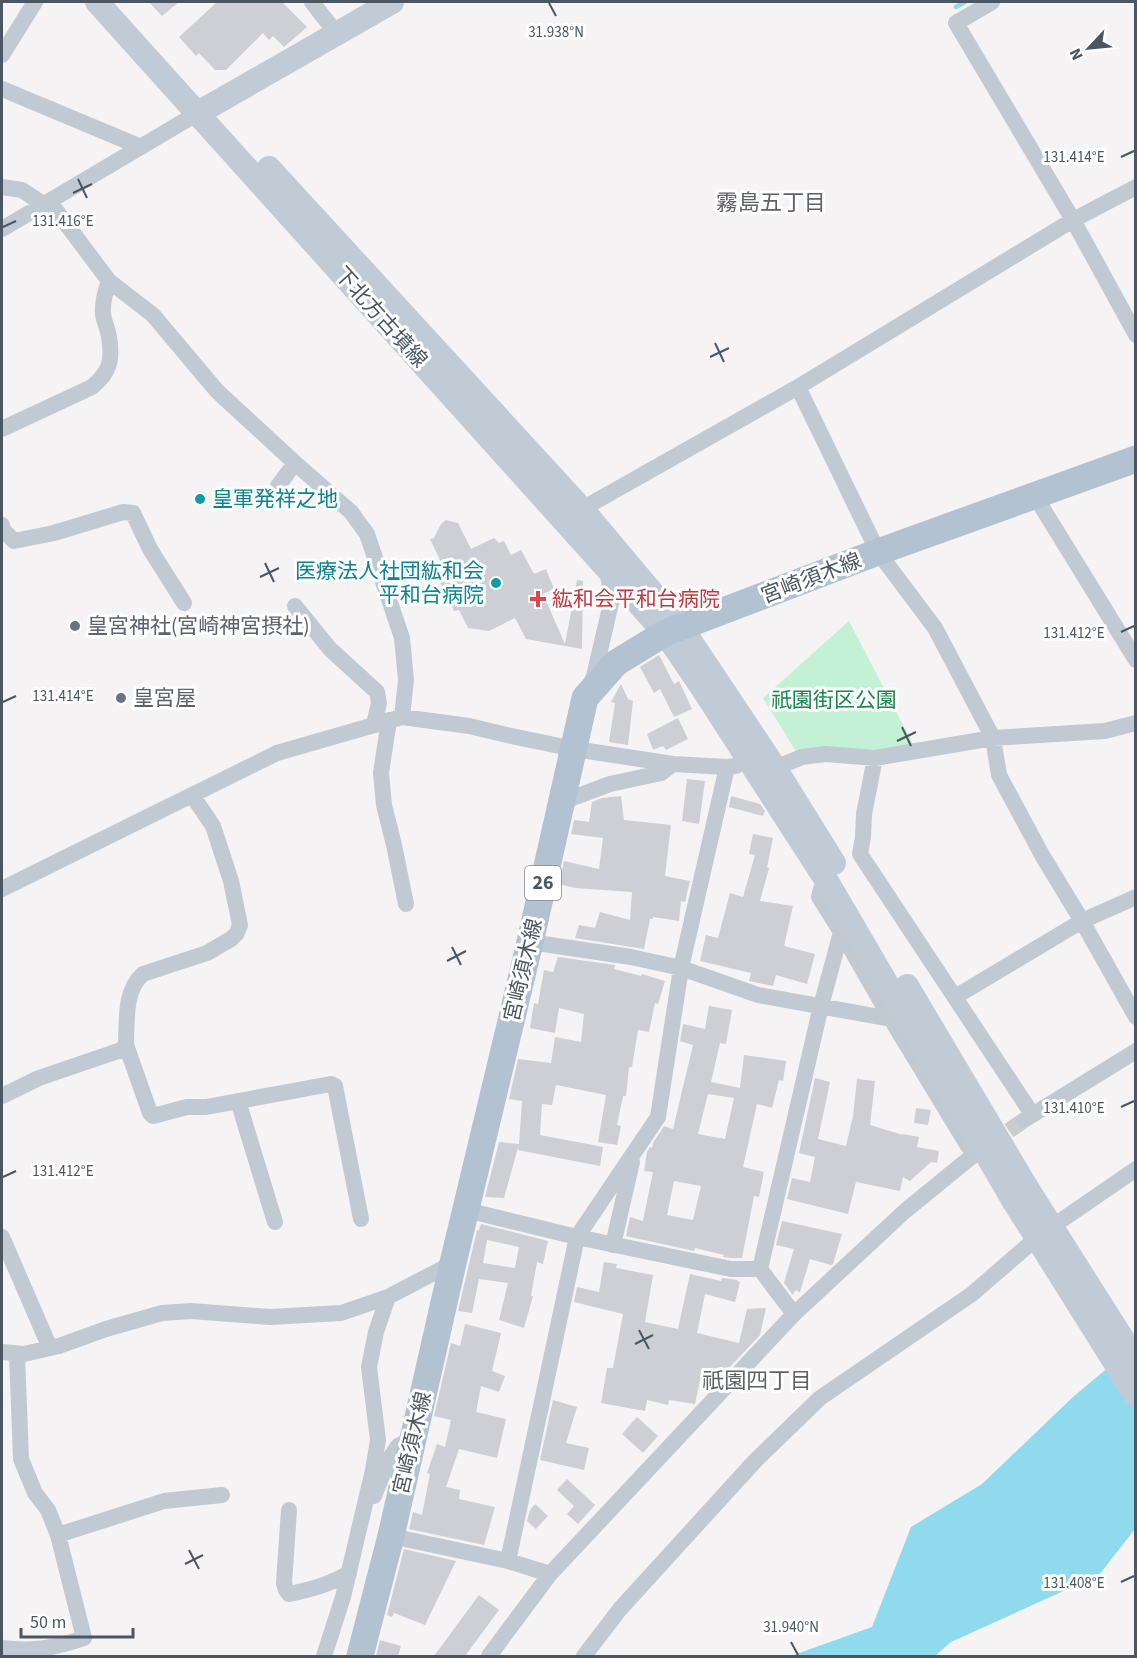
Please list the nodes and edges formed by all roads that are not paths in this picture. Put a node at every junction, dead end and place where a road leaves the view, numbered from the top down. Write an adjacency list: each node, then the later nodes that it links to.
1 (35, 2): 8 (street)
2 (97, 2): 10 (main road, 下北方古墳線)
3 (118, 2): 10 (main road, 下北方古墳線)
4 (312, 2): 7 (street)
5 (392, 2): 7 (main road)
6 (992, 2): 15 (street)
7 (336, 33): 10 (main road)
8 (2, 55)
9 (2, 89): 11 (street)
10 (205, 110): 11 (street); 25 (main road, 下北方古墳線); 28 (main road, 下北方古墳線)
11 (141, 147): 14 (street)
12 (2, 187): 14 (street)
13 (1136, 187): 15 (street)
14 (46, 203): 16 (street); 17 (street)
15 (1073, 220): 18 (street); 19 (street)
16 (2, 229)
17 (109, 281): 20 (street); 22 (street)
18 (1136, 335)
19 (798, 387): 25 (street); 27 (street)
20 (2, 429)
21 (1136, 459): 24 (main road, 宮崎須木線 / 26)
22 (295, 463): 23 (street); 34 (street)
23 (278, 486)
24 (1035, 496): 27 (main road, 宮崎須木線 / 26); 32 (street)
25 (582, 509): 31 (main road, 下北方古墳線)
26 (2, 530): 29 (street)
27 (878, 552): 31 (main road, 宮崎須木線 / 26); 36 (street)
28 (607, 568): 31 (main road, 下北方古墳線); 33 (street)
29 (184, 603)
30 (295, 606): 34 (street)
31 (673, 630): 33 (main road, 宮崎須木線 / 26); 40 (main road); 41 (main road)
32 (1136, 660)
33 (585, 698): 37 (main road, 宮崎須木線 / 26)
34 (388, 720): 37 (street); 42 (street); 48 (street)
35 (1136, 723): 36 (street)
36 (993, 738): 38 (street); 49 (street)
37 (574, 749): 39 (street); 43 (main road, 宮崎須木線 / 26)
38 (875, 758): 41 (street); 44 (street)
39 (673, 764): 40 (street); 43 (street)
40 (739, 765): 41 (street); 45 (main road); 52 (street)
41 (775, 768): 45 (main road)
42 (192, 795): 46 (street); 57 (street)
43 (562, 802): 51 (main road, 宮崎須木線 / 26)
44 (860, 854): 45 (street); 53 (street)
45 (832, 876): 50 (street); 63 (main road)
46 (2, 889)
47 (1136, 897): 49 (street)
48 (406, 904)
49 (1082, 921): 53 (street); 55 (street)
50 (841, 932): 54 (street); 56 (street)
51 (530, 942): 52 (street); 64 (main road, 宮崎須木線 / 26)
52 (681, 968): 54 (street); 61 (street)
53 (955, 997): 58 (street)
54 (821, 1006): 56 (street); 71 (street)
55 (1136, 1017)
56 (891, 1019): 73 (street)
57 (126, 1045): 59 (street); 60 (street)
58 (1136, 1052)
59 (2, 1096)
60 (238, 1101): 65 (street); 66 (street)
61 (634, 1152): 68 (street); 69 (street)
62 (1136, 1169): 91 (street)
63 (1020, 1194): 76 (main road, bridge); 77 (main road, bridge)
64 (466, 1210): 68 (street); 70 (main road, 宮崎須木線 / 26)
65 (361, 1219)
66 (274, 1222)
67 (2, 1237): 74 (street)
68 (577, 1237): 69 (street); 84 (street)
69 (613, 1245): 71 (street)
70 (453, 1263): 72 (street); 78 (main road, 宮崎須木線 / 26)
71 (760, 1269): 73 (street)
72 (388, 1297): 74 (street); 80 (street)
73 (794, 1314): 86 (street)
74 (50, 1348): 75 (street)
75 (9, 1353): 82 (street)
76 (1136, 1360)
77 (1136, 1396)
78 (413, 1438): 80 (street); 83 (main road, 宮崎須木線 / 26)
79 (222, 1495): 82 (street)
80 (365, 1504): 85 (street)
81 (289, 1510): 85 (street)
82 (58, 1535): 87 (street)
83 (391, 1536): 84 (street); 89 (main road, 宮崎須木線 / 26)
84 (508, 1561): 86 (street)
85 (349, 1573): 88 (street)
86 (550, 1574): 90 (street)
87 (2, 1648)
88 (324, 1656)
89 (360, 1656)
90 (489, 1656)
91 (585, 1656)

